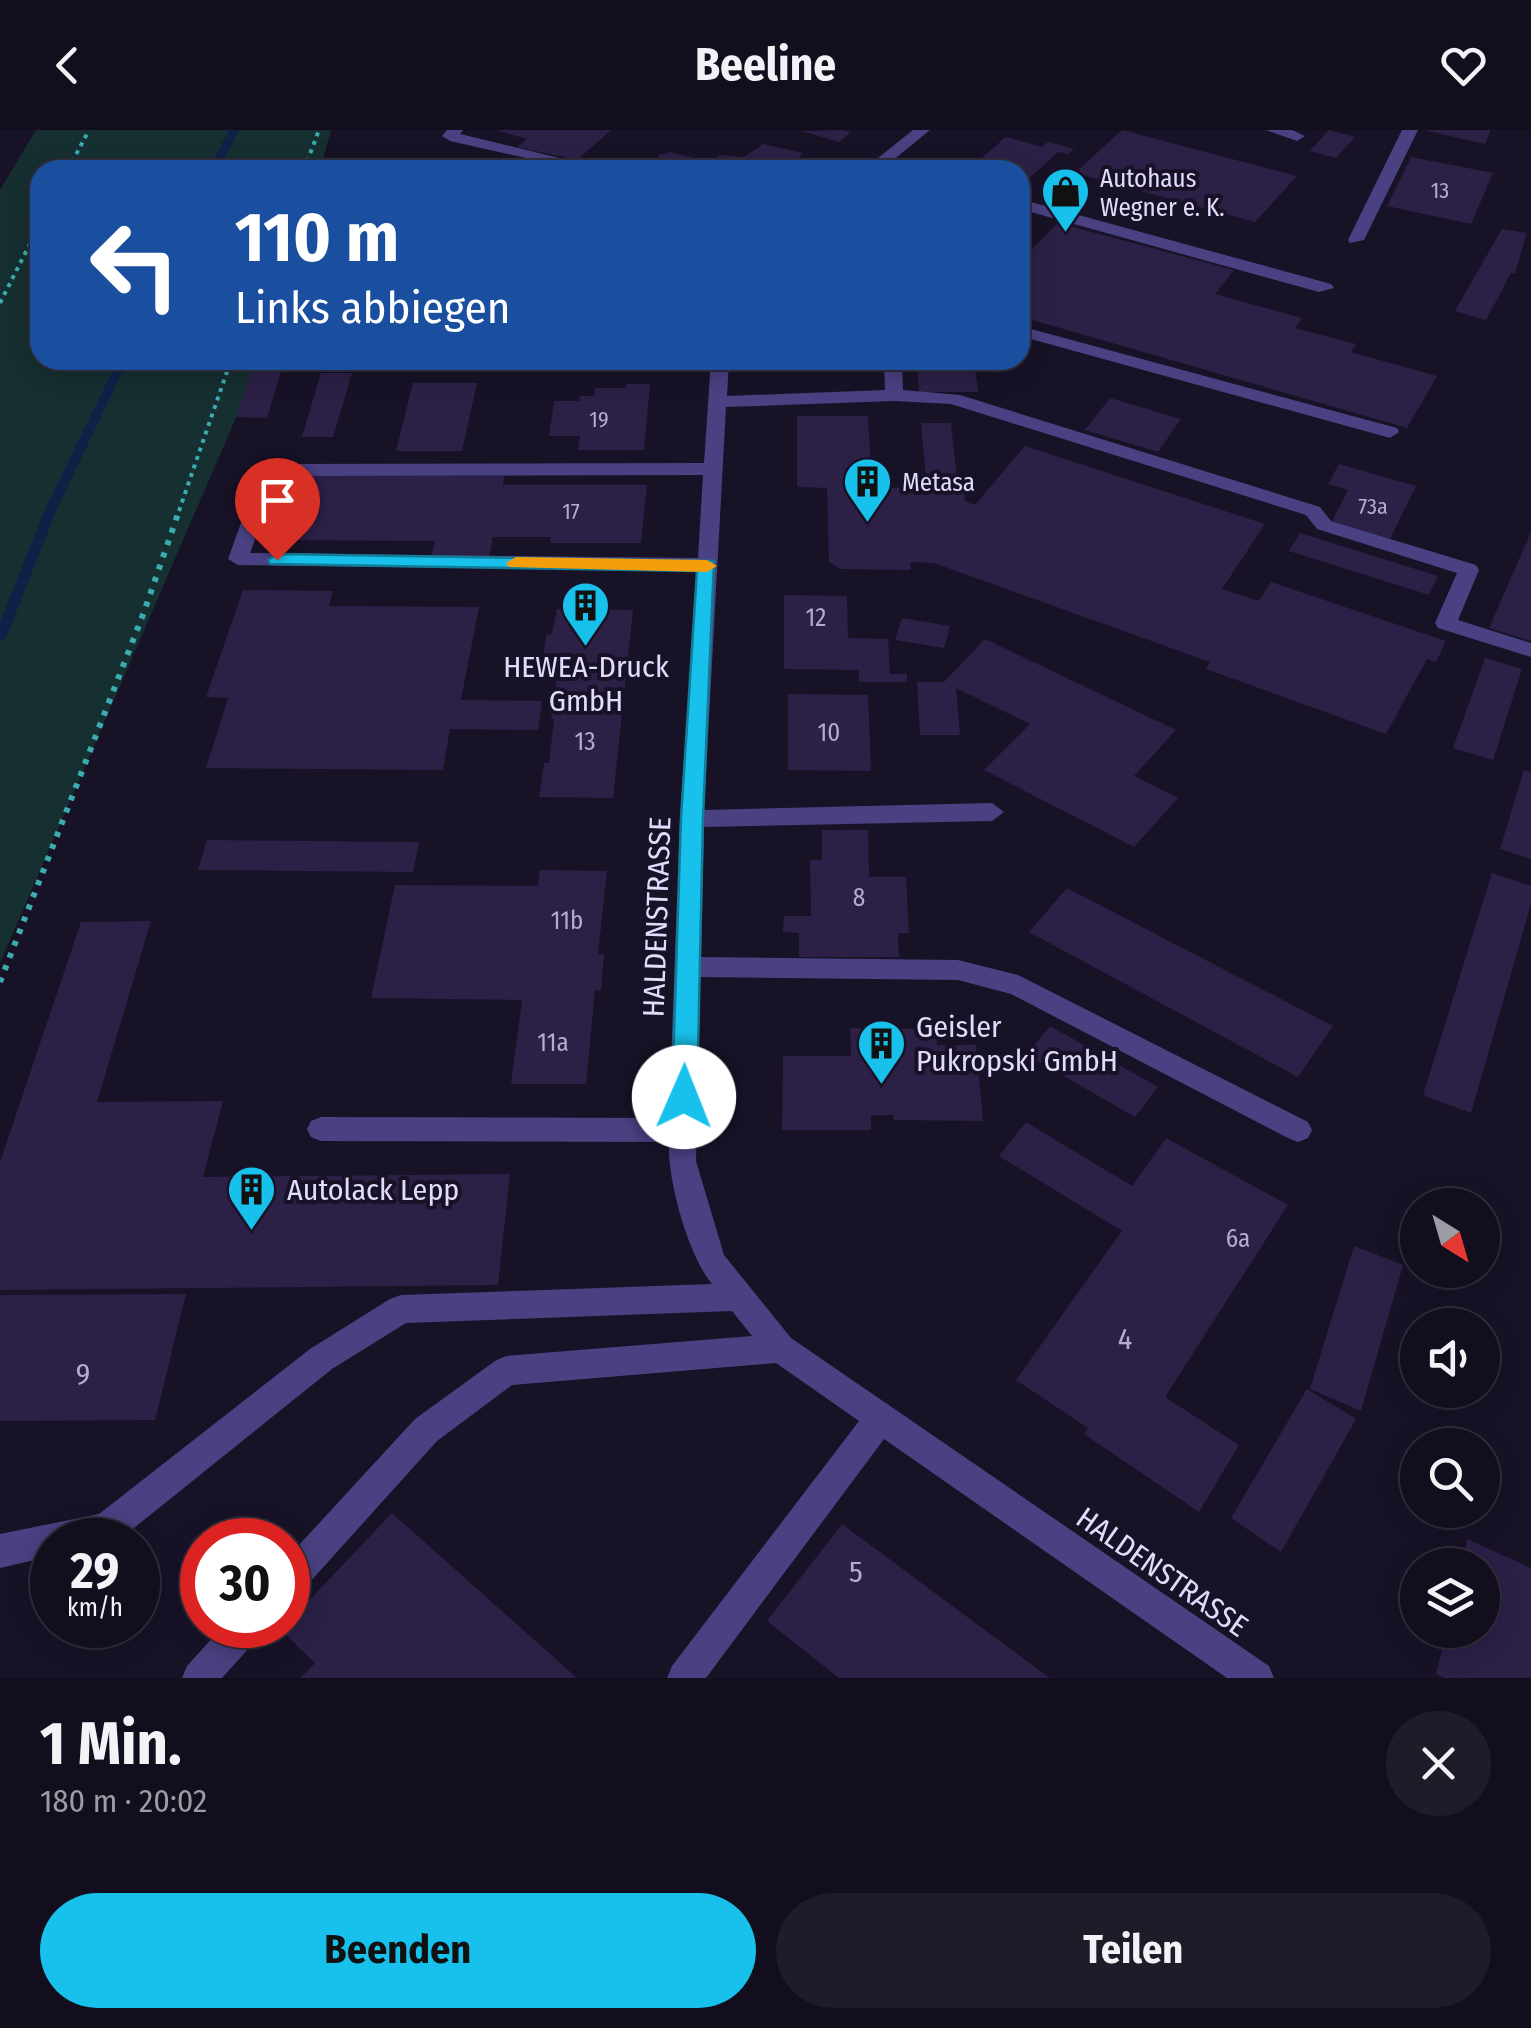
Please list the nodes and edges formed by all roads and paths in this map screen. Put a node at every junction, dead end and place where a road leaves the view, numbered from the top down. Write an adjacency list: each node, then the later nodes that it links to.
1 (89, 130): 8 (path)
2 (320, 130): 9 (path)
3 (455, 130): 10 (street)
4 (922, 130): 11 (street)
5 (1274, 130): 7 (street)
6 (1410, 130): 13 (street)
7 (1297, 136)
8 (73, 160)
9 (308, 160)
10 (557, 160)
11 (883, 160)
12 (1030, 207): 15 (street)
13 (1356, 240)
14 (30, 244): 16 (path)
15 (1325, 288)
16 (0, 302)
17 (1030, 334): 23 (street)
18 (228, 370): 30 (path)
19 (719, 370): 22 (street, HALDENSTRASSE)
20 (893, 370): 21 (street)
21 (894, 395): 22 (street); 26 (street)
22 (714, 402): 24 (street, HALDENSTRASSE)
23 (1390, 432)
24 (713, 469): 25 (street, HALDENSTRASSE); 25 (street)
25 (707, 566): 28 (street, HALDENSTRASSE)
26 (1531, 650)
27 (992, 812): 28 (street)
28 (692, 818): 29 (street, HALDENSTRASSE)
29 (688, 967): 32 (street, HALDENSTRASSE); 33 (street)
30 (0, 982)
31 (321, 1130): 32 (street)
32 (684, 1130): 34 (street, HALDENSTRASSE)
33 (1298, 1130)
34 (740, 1297): 35 (street, HALDENSTRASSE); 37 (street)
35 (780, 1348): 36 (street, HALDENSTRASSE); 40 (street)
36 (880, 1419): 43 (street); 44 (street, HALDENSTRASSE)
37 (121, 1518)
38 (30, 1545): 39 (street)
39 (0, 1551)
40 (310, 1557)
41 (226, 1648): 42 (street)
42 (199, 1678)
43 (684, 1678)
44 (1257, 1678)

